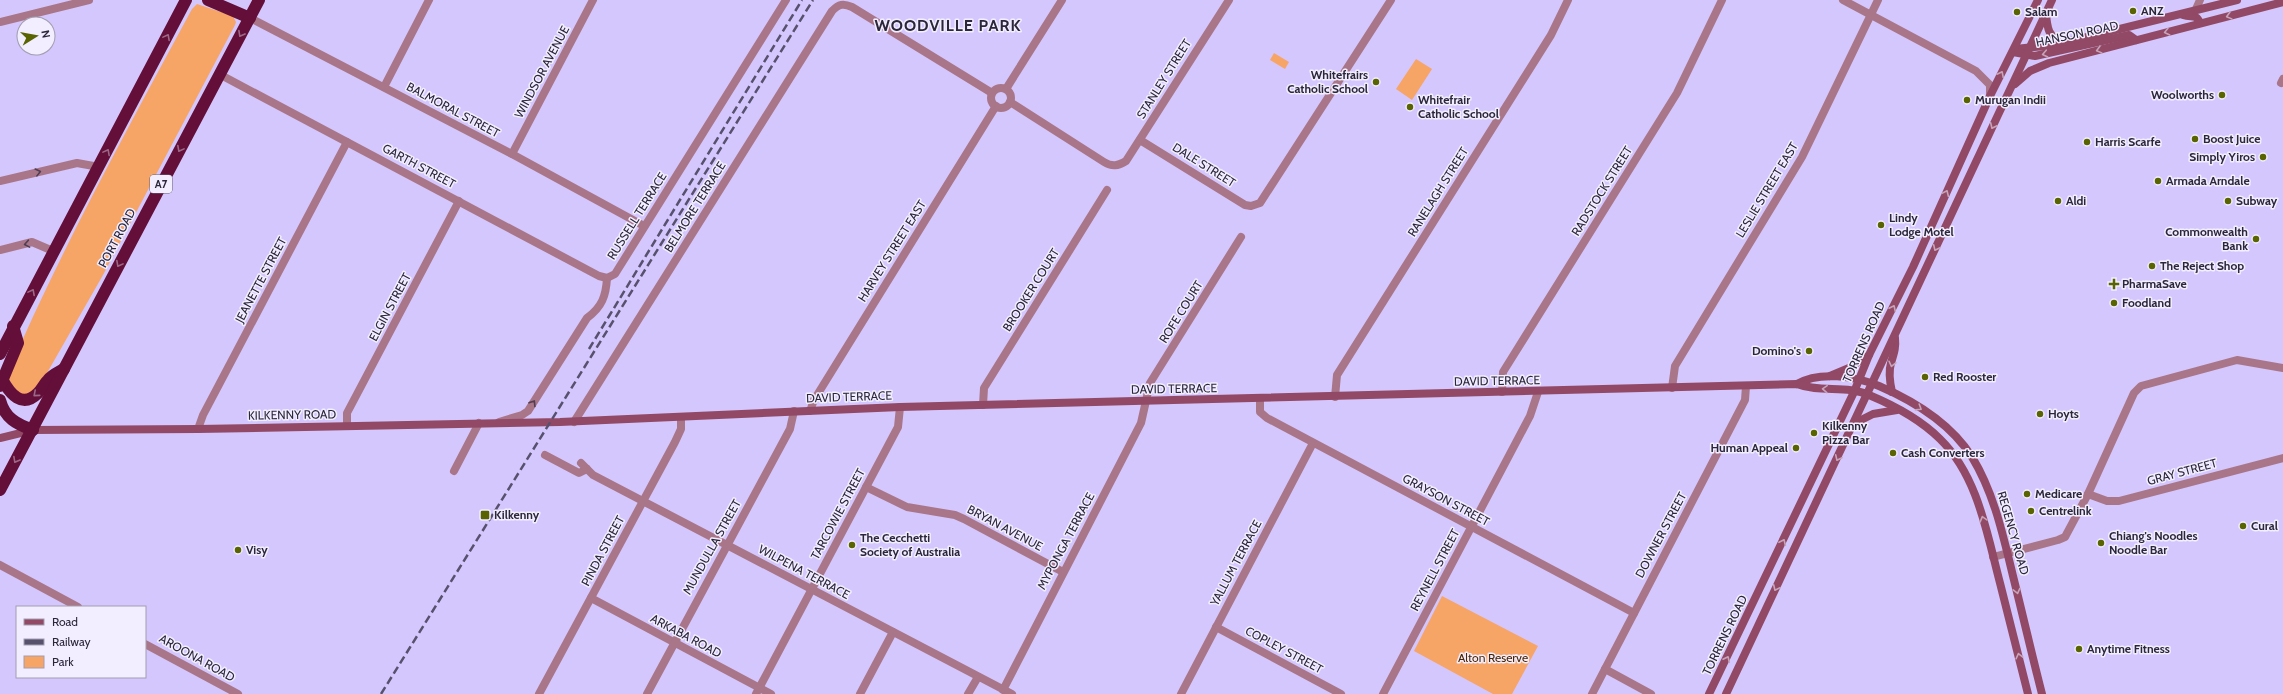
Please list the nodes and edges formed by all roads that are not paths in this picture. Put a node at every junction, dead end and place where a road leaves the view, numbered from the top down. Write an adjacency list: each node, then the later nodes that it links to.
1 (89, 0): 27 (street)
2 (186, 0): 44 (highway, one-way to 2)
3 (208, 0): 26 (highway)
4 (259, 0): 26 (highway, PORT ROAD / A7)
5 (429, 0): 34 (street)
6 (593, 0): 43 (street, WINDSOR AVENUE)
7 (786, 0): 48 (street, RUSSELL TERRACE)
8 (1062, 0): 35 (street)
9 (1229, 0): 41 (street, STANLEY STREET)
10 (1391, 0): 41 (street, DALE STREET)
11 (1568, 0): 71 (street, RANELAGH STREET)
12 (1722, 0): 66 (street, RADSTOCK STREET)
13 (1843, 0): 25 (street)
14 (1878, 0): 25 (street, LESLIE STREET EAST)
15 (2038, 0): 31 (main road, TORRENS ROAD)
16 (2052, 0): 23 (main road, TORRENS ROAD)
17 (2200, 0): 22 (street)
18 (2237, 0): 19 (main road, HANSON ROAD)
19 (2218, 2): 22 (main road, HANSON ROAD)
20 (2283, 2): 28 (main road, HANSON ROAD, one-way to 28)
21 (840, 3): 37 (street); 81 (street, BELMORE TERRACE)
22 (2196, 9): 24 (main road, HANSON ROAD)
23 (2046, 12): 30 (main road); 32 (main road, TORRENS ROAD)
24 (2179, 13): 28 (main road); 30 (main road, HANSON ROAD)
25 (1871, 15): 38 (street); 65 (street, LESLIE STREET EAST)
26 (250, 18): 33 (highway, PORT ROAD / A7, one-way to 33); 34 (street, BALMORAL STREET)
27 (0, 22)
28 (2200, 23): 29 (main road, HANSON ROAD, one-way to 29)
29 (2136, 40): 32 (main road, HANSON ROAD, one-way to 32); 36 (main road, one-way to 36)
30 (2067, 42): 32 (main road, HANSON ROAD)
31 (2014, 50): 32 (main road, HANSON ROAD); 38 (main road, TORRENS ROAD, one-way to 31)
32 (2028, 52): 36 (main road, TORRENS ROAD)
33 (219, 74): 42 (street, GARTH STREET); 57 (highway, PORT ROAD / A7, one-way to 57)
34 (384, 87): 43 (street, BALMORAL STREET)
35 (1006, 89): 37 (street); 39 (street)
36 (2010, 90): 54 (main road, TORRENS ROAD, one-way to 54)
37 (992, 93): 40 (street)
38 (1990, 96): 56 (main road, TORRENS ROAD, one-way to 38)
39 (1010, 102): 40 (street); 41 (street, STANLEY STREET)
40 (996, 106): 79 (street, HARVEY STREET EAST)
41 (1140, 140)
42 (347, 142): 47 (street, GARTH STREET); 87 (street, JEANETTE STREET)
43 (512, 154): 48 (street, BALMORAL STREET)
44 (99, 168): 45 (street, one-way to 44); 51 (highway)
45 (0, 182)
46 (1107, 190): 75 (street, BROOKER COURT)
47 (459, 201): 52 (street, GARTH STREET); 86 (street, ELGIN STREET)
48 (644, 226): 52 (street, RUSSELL TERRACE)
49 (1241, 237): 74 (street, ROFE COURT)
50 (0, 250): 51 (street, one-way to 50)
51 (53, 250): 53 (highway, one-way to 51)
52 (608, 278): 83 (street, RUSSELL TERRACE, one-way to 52)
53 (14, 326): 55 (highway); 61 (highway)
54 (1895, 337): 62 (main road, TORRENS ROAD); 69 (main road, one-way to 69)
55 (0, 354)
56 (1869, 355): 59 (main road); 60 (main road, TORRENS ROAD)
57 (65, 368): 61 (highway, one-way to 61); 88 (highway, PORT ROAD / A7)
58 (2283, 368): 96 (street)
59 (1829, 376): 60 (main road, DAVID TERRACE); 63 (main road, DAVID TERRACE)
60 (1859, 380): 62 (main road, DAVID TERRACE); 68 (main road, TORRENS ROAD)
61 (1, 383)
62 (1871, 383): 69 (main road, REGENCY ROAD); 70 (main road, TORRENS ROAD)
63 (1797, 384): 64 (main road, DAVID TERRACE); 68 (main road, DAVID TERRACE, one-way to 63)
64 (1746, 386): 65 (main road, DAVID TERRACE); 107 (street, DOWNER STREET)
65 (1672, 388): 67 (main road, DAVID TERRACE)
66 (1502, 392): 67 (main road, DAVID TERRACE); 71 (main road, DAVID TERRACE)
67 (1538, 392): 98 (street, REYNELL STREET)
68 (1854, 392): 70 (main road, DAVID TERRACE); 108 (main road, TORRENS ROAD, one-way to 68)
69 (1892, 392): 100 (main road, REGENCY ROAD, one-way to 100)
70 (1867, 394): 77 (main road, REGENCY ROAD); 85 (main road, TORRENS ROAD)
71 (1335, 397): 72 (main road, DAVID TERRACE)
72 (1260, 399): 74 (main road, DAVID TERRACE); 90 (street, GRAYSON STREET)
73 (0, 400): 88 (highway)
74 (1146, 402): 75 (main road, DAVID TERRACE); 103 (street, MYPONGA TERRACE)
75 (983, 405): 76 (main road, DAVID TERRACE)
76 (900, 407): 79 (main road, DAVID TERRACE); 94 (street, TARCOWIE STREET)
77 (1897, 410): 85 (main road); 101 (main road, REGENCY ROAD, one-way to 77)
78 (794, 411): 79 (main road, DAVID TERRACE); 80 (main road, DAVID TERRACE); 99 (street, MUNDULLA STREET)
79 (810, 411)
80 (680, 417): 81 (main road, DAVID TERRACE); 97 (street, PINDA STREET)
81 (574, 422): 84 (main road, DAVID TERRACE)
82 (479, 423): 83 (main road, KILKENNY ROAD); 86 (main road, KILKENNY ROAD); 93 (street)
83 (496, 423): 84 (main road, KILKENNY ROAD)
84 (551, 423)
85 (1855, 423): 109 (main road, TORRENS ROAD, one-way to 109)
86 (347, 426): 87 (main road, KILKENNY ROAD)
87 (198, 429): 88 (main road, KILKENNY ROAD)
88 (33, 430): 89 (main road, KILKENNY ROAD); 95 (highway, PORT ROAD / A7, one-way to 95)
89 (0, 438)
90 (1313, 443): 98 (street, GRAYSON STREET); 110 (street, YALLUM TERRACE)
91 (544, 454): 97 (street, WILPENA TERRACE)
92 (2283, 458): 96 (street, GRAY STREET)
93 (454, 471)
94 (866, 487): 103 (street, BRYAN AVENUE); 104 (street, TARCOWIE STREET)
95 (0, 490)
96 (2088, 494): 100 (street)
97 (643, 502): 99 (street, WILPENA TERRACE); 105 (street, PINDA STREET)
98 (1472, 527): 107 (street, GRAYSON STREET); 127 (street, REYNELL STREET)
99 (726, 545): 104 (street, WILPENA TERRACE); 112 (street, MUNDULLA STREET)
100 (2008, 553): 101 (street); 133 (main road, REGENCY ROAD, one-way to 133)
101 (1993, 557): 132 (main road, REGENCY ROAD, one-way to 101)
102 (0, 564): 106 (street)
103 (1063, 572): 116 (street, MYPONGA TERRACE)
104 (812, 590): 111 (street, WILPENA TERRACE); 117 (street, TARCOWIE STREET)
105 (591, 598): 112 (street, ARKABA ROAD); 119 (street, PINDA STREET)
106 (76, 606)
107 (1634, 613): 114 (street, DOWNER STREET)
108 (1748, 614): 109 (main road); 130 (main road, TORRENS ROAD, one-way to 108)
109 (1761, 621): 131 (main road, TORRENS ROAD)
110 (1216, 627): 125 (street, YALLUM TERRACE); 126 (street, COPLEY STREET)
111 (893, 632): 115 (street, WILPENA TERRACE); 122 (street)
112 (674, 643): 117 (street, ARKABA ROAD); 120 (street, MUNDULLA STREET)
113 (146, 645): 118 (street, AROONA ROAD)
114 (1605, 669): 128 (street, DOWNER STREET); 129 (street)
115 (978, 676): 116 (street, WILPENA TERRACE); 123 (street)
116 (1003, 690): 124 (street, WILPENA TERRACE)
117 (757, 691): 121 (street, ARKABA ROAD)
118 (238, 694)
119 (539, 694)
120 (647, 694)
121 (771, 694)
122 (860, 694)
123 (968, 694)
124 (1012, 694)
125 (1181, 694)
126 (1341, 694)
127 (1383, 694)
128 (1592, 694)
129 (1651, 694)
130 (1709, 694)
131 (1726, 694)
132 (2028, 694)
133 (2042, 694)

